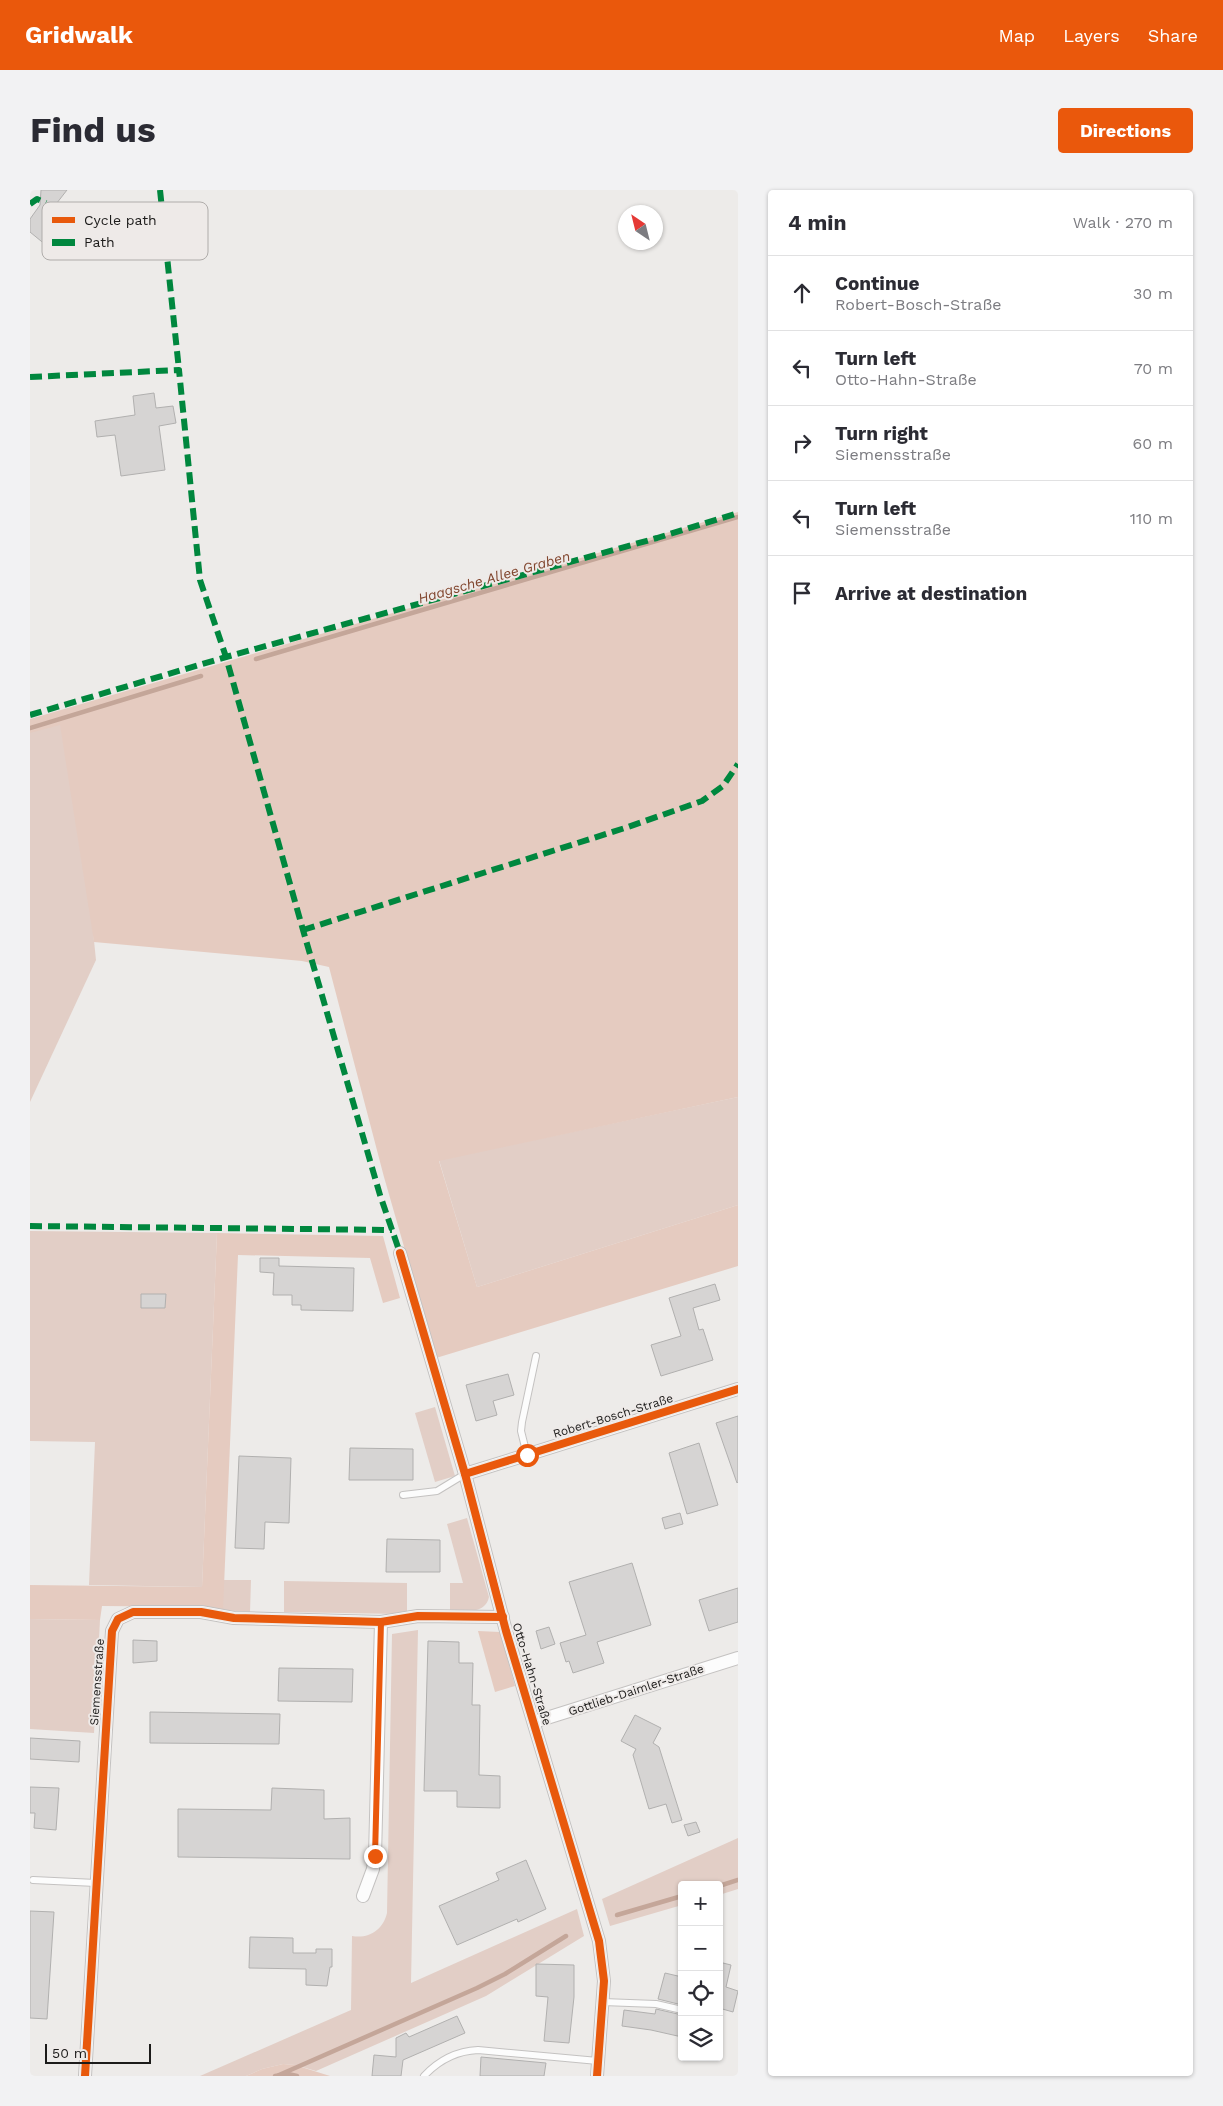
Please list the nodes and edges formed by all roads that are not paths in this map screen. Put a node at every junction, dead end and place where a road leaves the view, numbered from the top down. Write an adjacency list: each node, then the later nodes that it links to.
1 (400, 1253): 5 (street, Otto-Hahn-Straße)
2 (536, 1356): 4 (lane)
3 (738, 1389): 4 (street, Robert-Bosch-Straße)
4 (527, 1455): 5 (street, Robert-Bosch-Straße)
5 (465, 1474): 6 (lane); 7 (street, Otto-Hahn-Straße)
6 (403, 1495)
7 (503, 1617): 8 (street, Siemensstraße); 10 (street, Otto-Hahn-Straße)
8 (381, 1622): 12 (street, Siemensstraße); 13 (street)
9 (738, 1658): 10 (street, Gottlieb-Daimler-Straße)
10 (534, 1722): 14 (street, Otto-Hahn-Straße)
11 (33, 1880): 12 (lane)
12 (96, 1883): 17 (street, Siemensstraße)
13 (363, 1896)
14 (603, 2002): 15 (lane); 16 (street, Otto-Hahn-Straße)
15 (678, 2009)
16 (598, 2061): 18 (lane); 19 (street, Otto-Hahn-Straße)
17 (85, 2076)
18 (424, 2076)
19 (596, 2076)

